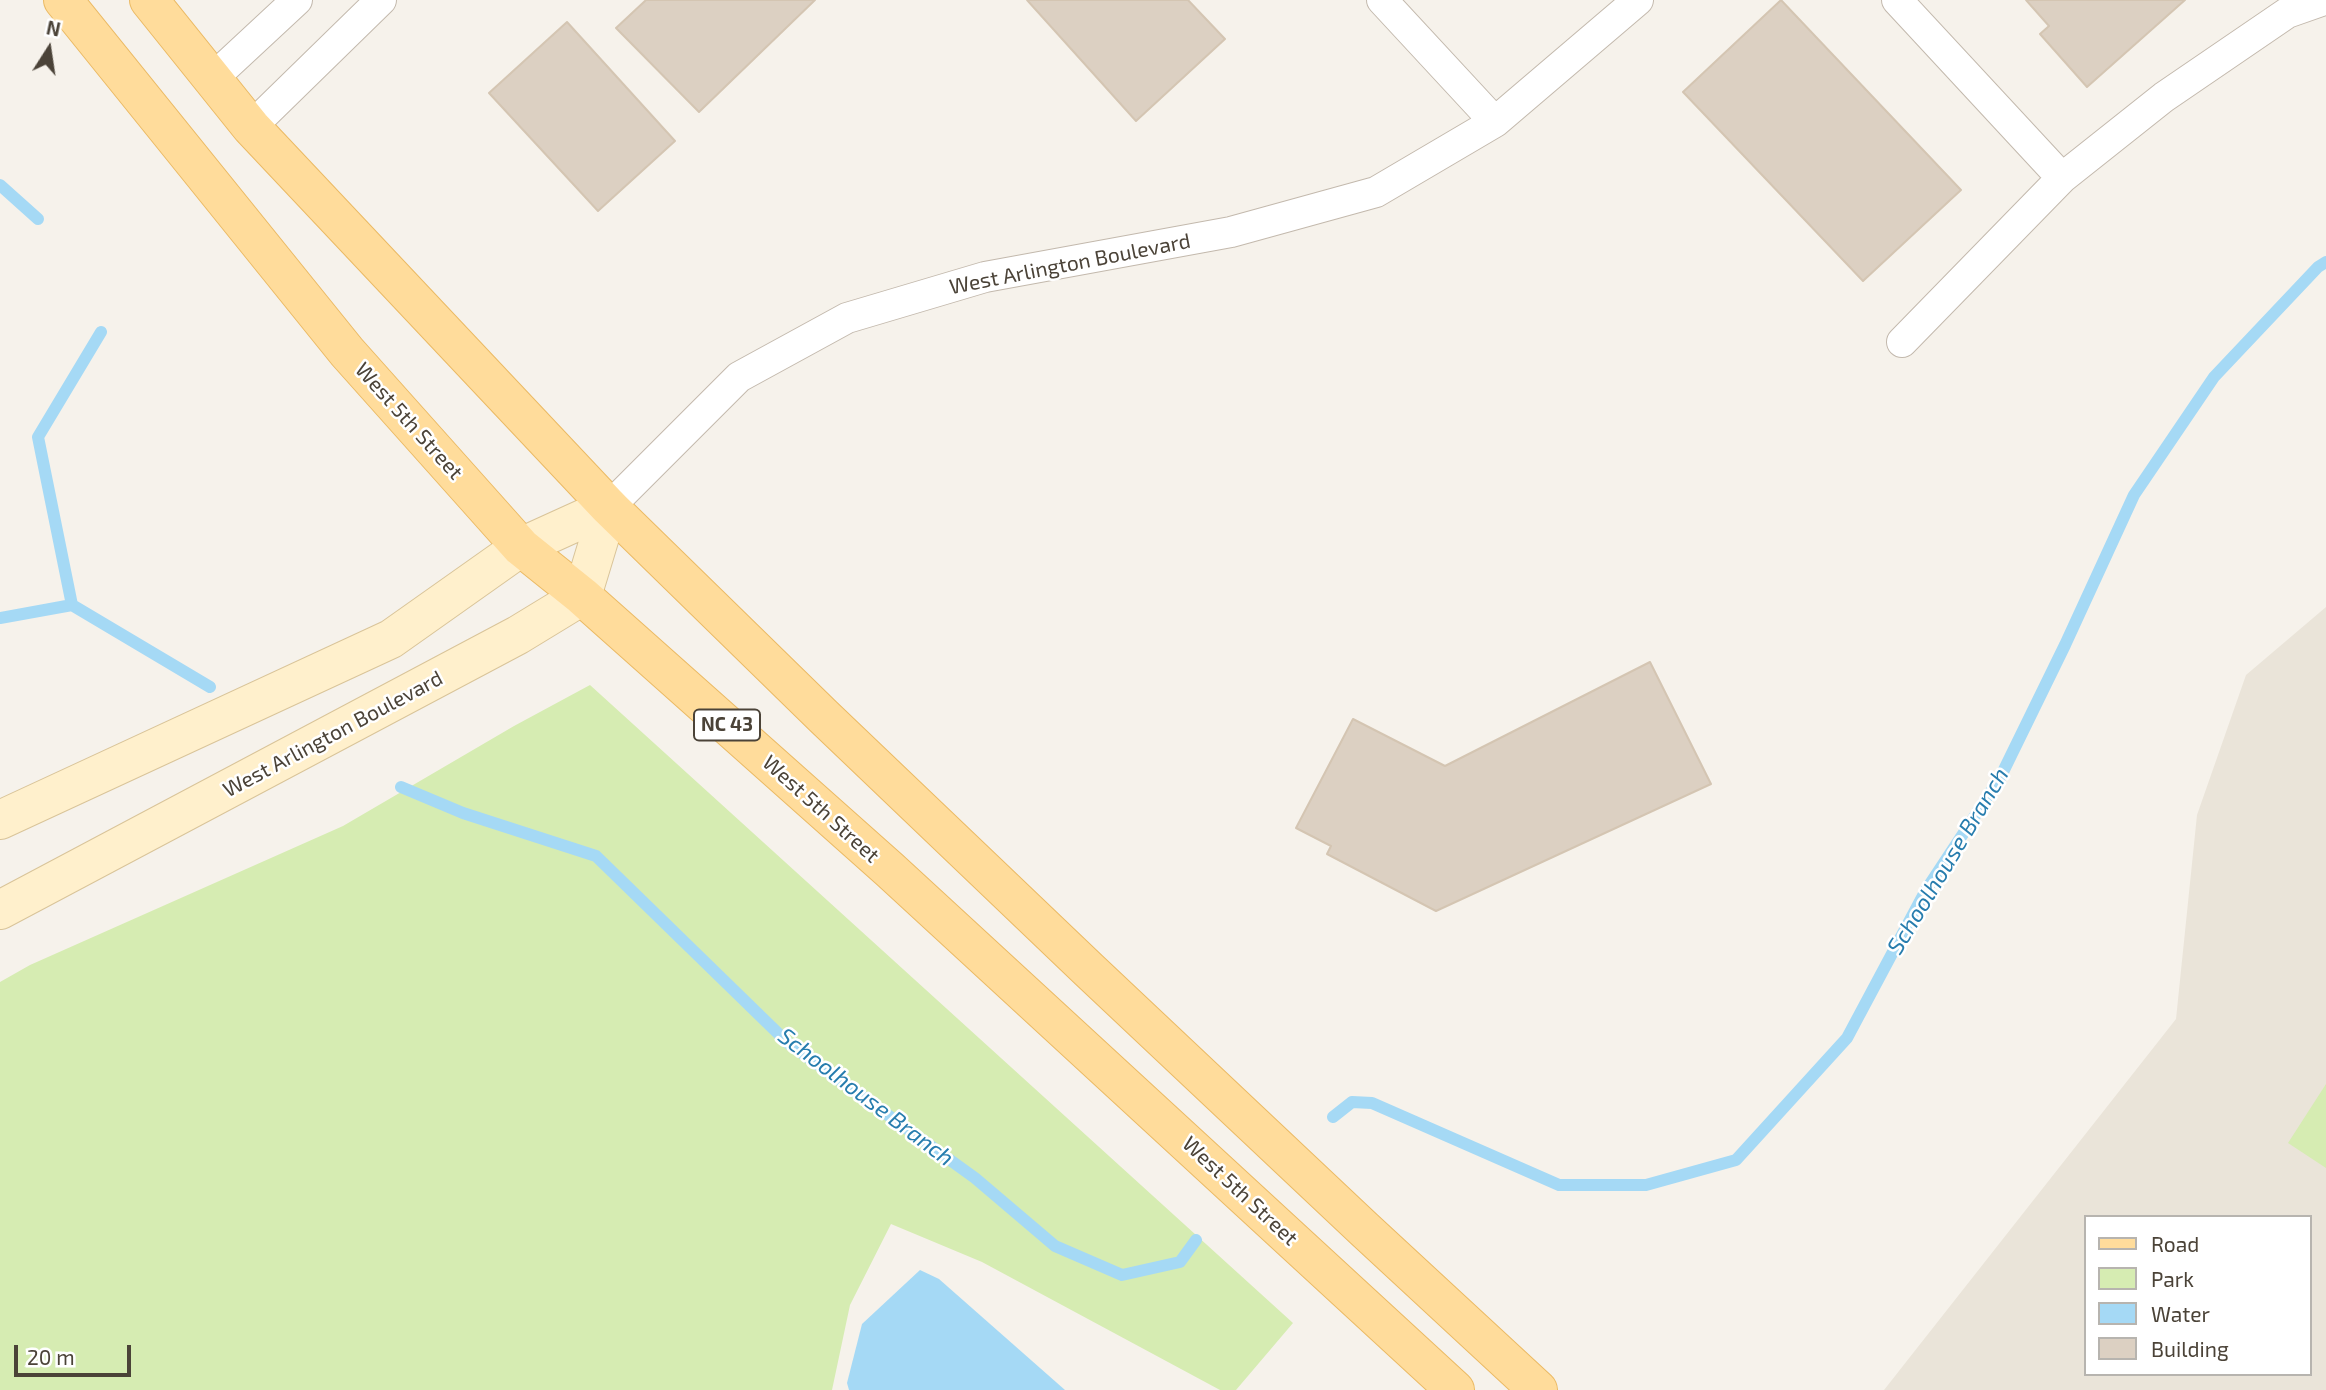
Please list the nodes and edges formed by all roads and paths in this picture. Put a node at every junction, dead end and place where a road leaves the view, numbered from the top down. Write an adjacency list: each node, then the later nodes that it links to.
1 (63, 0): 15 (main road, West 5th Street / NC 43)
2 (149, 0): 9 (main road)
3 (297, 0): 9 (street)
4 (381, 0): 11 (street)
5 (1382, 0): 10 (street)
6 (1638, 0): 10 (street, West Arlington Boulevard)
7 (1897, 0): 12 (street)
8 (2325, 0): 12 (street)
9 (212, 79): 11 (main road)
10 (1495, 122): 14 (street, West Arlington Boulevard)
11 (251, 127): 14 (main road)
12 (2062, 178): 13 (street)
13 (1902, 342)
14 (609, 507): 15 (main road, West Arlington Boulevard); 16 (main road, West Arlington Boulevard); 20 (main road)
15 (521, 547): 16 (main road, West 5th Street / NC 43); 17 (main road, West Arlington Boulevard)
16 (582, 596): 18 (main road, West Arlington Boulevard); 19 (main road, West 5th Street / NC 43)
17 (0, 820)
18 (0, 910)
19 (1455, 1390)
20 (1538, 1390)

